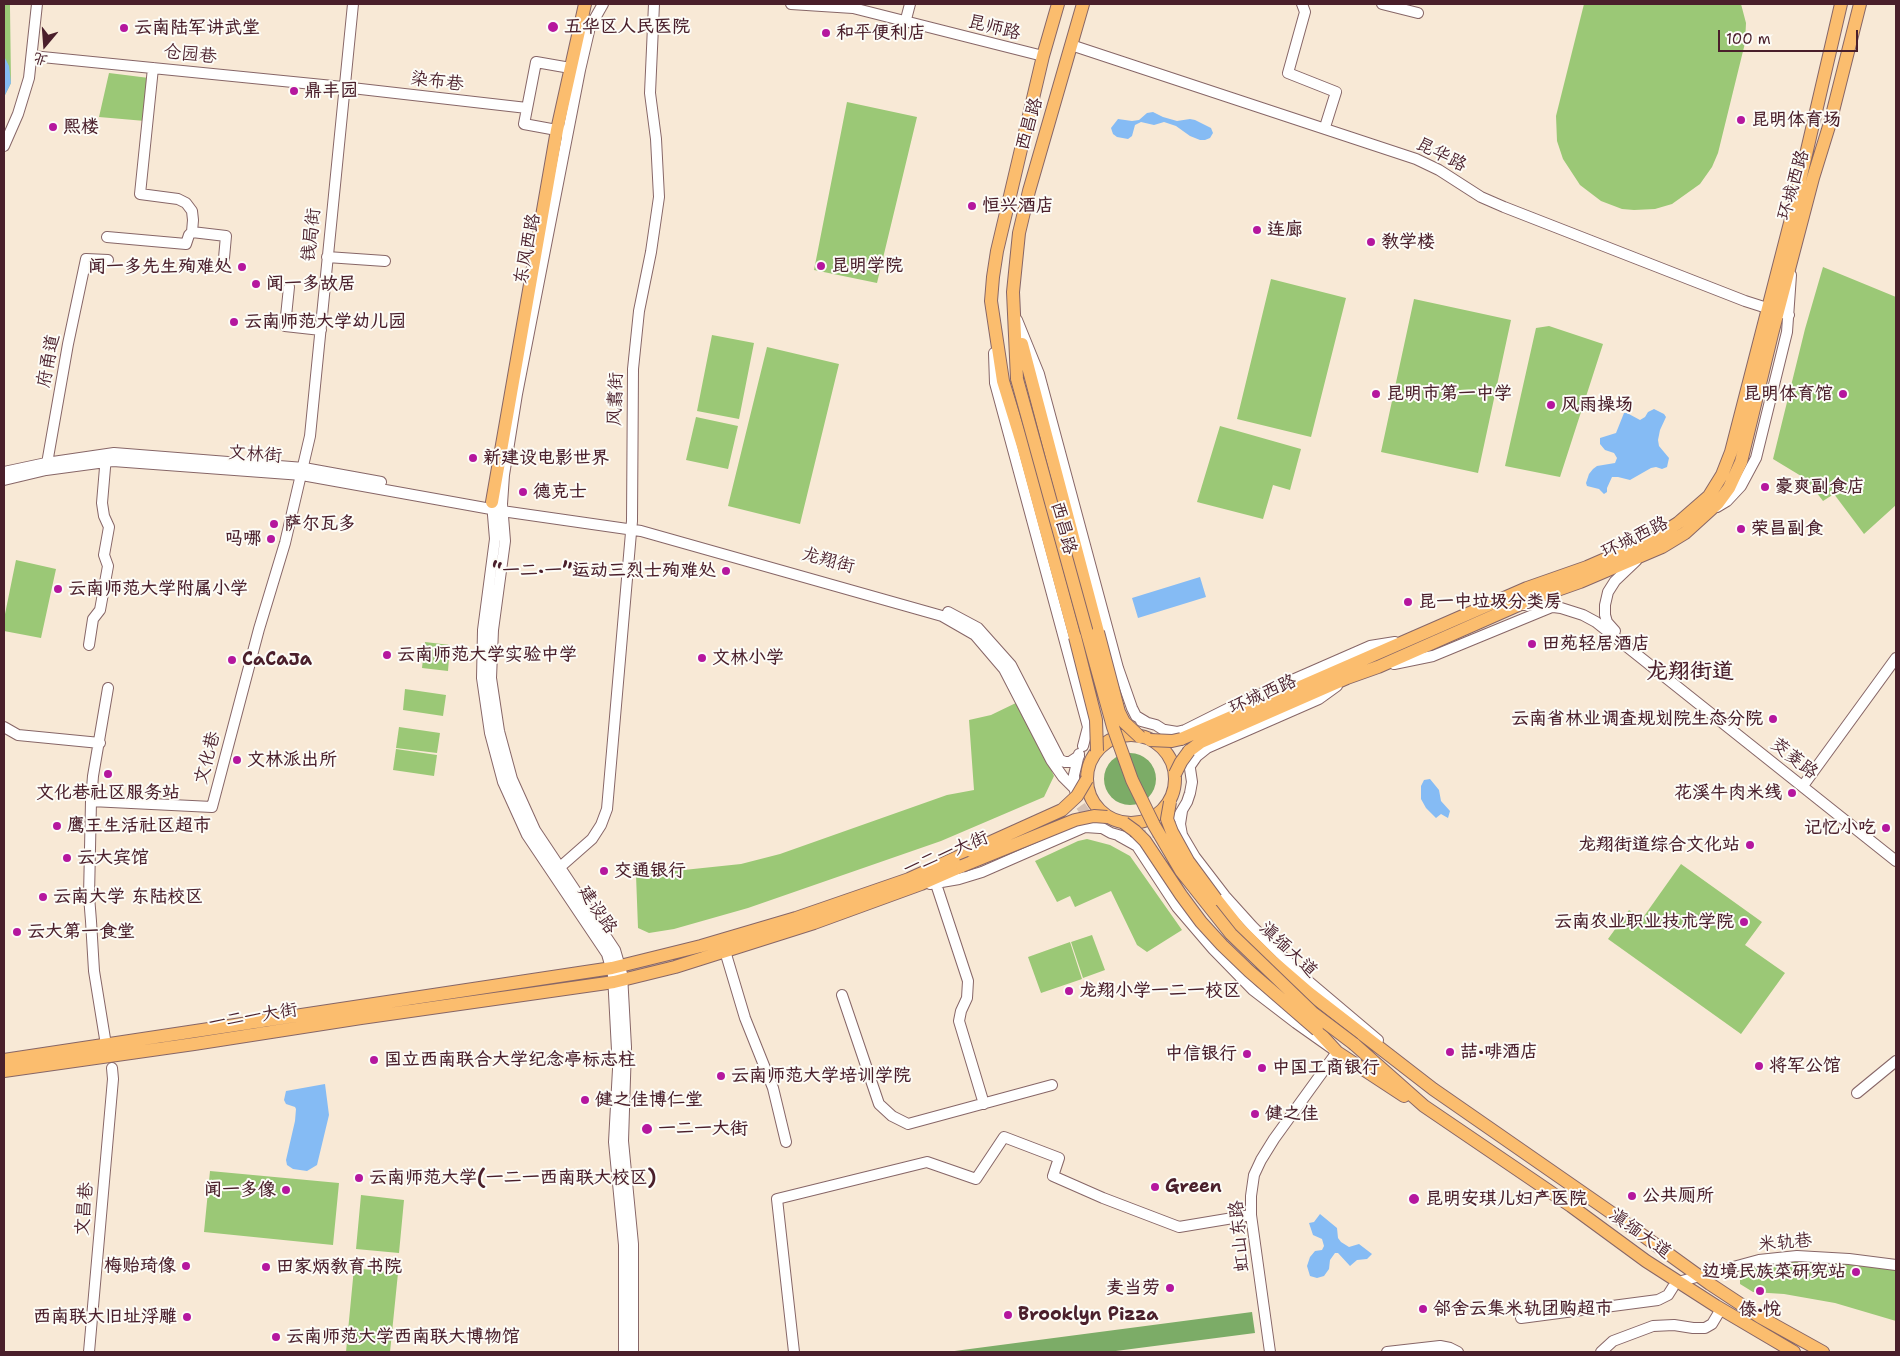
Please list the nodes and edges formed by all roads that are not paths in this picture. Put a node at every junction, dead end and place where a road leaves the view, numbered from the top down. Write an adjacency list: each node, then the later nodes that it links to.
1 (37, 4): 17 (street)
2 (353, 4): 21 (street, 钱局街)
3 (585, 4): 20 (main road, 东风西路)
4 (603, 4): 20 (street, 东风西路)
5 (654, 4): 44 (street, 风翥街)
6 (791, 4): 15 (street, 昆师路)
7 (910, 4): 15 (street)
8 (1058, 4): 18 (main road, 西昌路)
9 (1083, 4): 16 (main road, 西昌路)
10 (1302, 4): 23 (street)
11 (1382, 4): 14 (street)
12 (1841, 4): 33 (main road, 环城西路)
13 (1860, 4): 33 (main road, 环城西路)
14 (1418, 13)
15 (905, 23): 18 (street, 昆师路)
16 (1071, 45): 23 (street, 昆华路); 34 (main road, 西昌路)
17 (32, 56): 19 (street, 仓园巷); 25 (street)
18 (1042, 56): 35 (main road, 西昌路)
19 (153, 68): 21 (street, 仓园巷); 26 (street)
20 (575, 69): 22 (street); 24 (main road, 东风西路)
21 (343, 87): 22 (street, 染布巷); 28 (street, 钱局街)
22 (527, 108): 24 (street)
23 (1325, 127): 33 (street, 昆华路)
24 (562, 131): 43 (main road, 东风西路)
25 (4, 146)
26 (192, 232): 27 (street); 29 (street)
27 (107, 237)
28 (327, 257): 31 (street); 36 (street, 钱局街)
29 (224, 258)
30 (108, 260): 39 (street, 府甬道)
31 (385, 261)
32 (289, 287): 36 (street)
33 (1778, 311): 45 (main road, 环城西路); 48 (main road, 环城西路)
34 (1014, 315): 37 (main road, 西昌路); 54 (street); 55 (main road, 西昌路, bridge)
35 (993, 316): 37 (main road, 西昌路); 57 (street); 58 (main road, 西昌路, bridge)
36 (320, 330): 41 (street, 钱局街)
37 (1017, 379): 62 (main road, 西昌路, bridge)
38 (106, 458): 39 (street, 文林街); 41 (street, 文林街); 49 (street)
39 (46, 466): 40 (street, 文林街); 42 (street, 文林街)
40 (4, 472)
41 (303, 472): 43 (street, 文林街); 64 (street, 文化巷)
42 (4, 480)
43 (497, 507): 44 (street, 龙翔街); 72 (street, 建设路); 76 (street, 建设路)
44 (631, 525): 57 (street, 龙翔街); 57 (street, 龙翔街); 72 (street, 风翥街)
45 (1641, 556): 46 (main road, 环城西路); 63 (street, 茭菱路)
46 (1516, 606): 47 (street, 茭菱路); 51 (main road, 环城西路)
47 (1553, 607): 51 (street); 71 (street, 茭菱路)
48 (1406, 640): 54 (main road, 环城西路); 54 (street)
49 (89, 645)
50 (1896, 658): 63 (street)
51 (1378, 667): 59 (main road, 环城西路)
52 (108, 688): 56 (street)
53 (4, 727): 56 (street)
54 (1173, 735): 55 (main road, 环城西路, bridge)
55 (1145, 738): 58 (main road, bridge); 60 (main road, bridge)
56 (100, 743): 64 (street)
57 (1084, 747)
58 (1097, 751): 61 (main road)
59 (1190, 760): 60 (main road, 环城西路, bridge); 84 (street)
60 (1175, 774): 65 (main road)
61 (1087, 779): 66 (main road, bridge); 76 (main road, 一二一大街, bridge)
62 (1132, 780): 79 (main road, 滇缅大道, bridge)
63 (1805, 783): 70 (street, 茭菱路)
64 (91, 801): 81 (street)
65 (1170, 802): 67 (main road, bridge); 84 (main road, 滇缅大道, bridge)
66 (1100, 822): 67 (main road); 68 (street); 73 (main road, 一二一大街, bridge); 74 (street)
67 (1124, 823): 80 (main road, bridge)
68 (1119, 836): 69 (street); 80 (street)
69 (1136, 837)
70 (1896, 854)
71 (1896, 861)
72 (559, 868): 76 (street, 建设路)
73 (921, 884): 74 (street); 75 (main road, 一二一大街)
74 (936, 884): 89 (street)
75 (725, 951): 77 (main road, 一二一大街); 91 (street)
76 (616, 967): 77 (street, 建设路); 81 (main road, 一二一大街)
77 (618, 981): 81 (main road, 一二一大街); 101 (street, 建设路); 102 (street, 建设路)
78 (842, 995): 89 (street)
79 (1354, 1044): 87 (main road, 滇缅大道); 90 (main road, 滇缅大道)
80 (1337, 1052): 90 (main road); 92 (street, 虹山东路)
81 (108, 1057): 82 (main road, 一二一大街); 85 (main road, 一二一大街); 100 (street, 文昌巷)
82 (4, 1060)
83 (1896, 1061): 88 (street)
84 (1405, 1068): 87 (main road, 滇缅大道)
85 (4, 1071)
86 (1052, 1085): 89 (street)
87 (1432, 1089): 93 (main road, 滇缅大道)
88 (1857, 1094)
89 (984, 1104)
90 (1424, 1106): 94 (main road, 滇缅大道)
91 (786, 1142)
92 (1252, 1215): 103 (street); 104 (street, 虹山东路)
93 (1639, 1233): 94 (main road); 96 (main road, 滇缅大道)
94 (1629, 1248): 97 (main road, 滇缅大道)
95 (1896, 1265): 96 (street, 米轨巷)
96 (1699, 1276): 97 (street, 米轨巷); 109 (main road, 滇缅大道)
97 (1676, 1284): 98 (main road, 滇缅大道); 99 (street, 米轨巷)
98 (1719, 1307): 107 (street); 108 (main road, 滇缅大道)
99 (1521, 1318)
100 (88, 1352)
101 (624, 1352)
102 (633, 1352)
103 (794, 1352)
104 (1270, 1352)
105 (1387, 1352): 106 (street)
106 (1458, 1352)
107 (1601, 1352)
108 (1794, 1352)
109 (1823, 1352)

